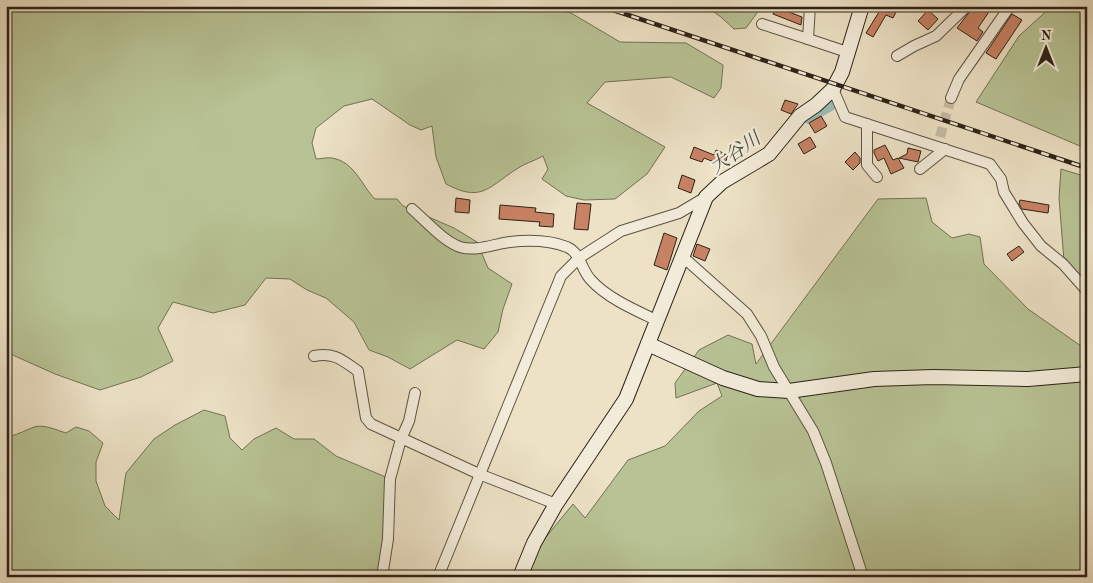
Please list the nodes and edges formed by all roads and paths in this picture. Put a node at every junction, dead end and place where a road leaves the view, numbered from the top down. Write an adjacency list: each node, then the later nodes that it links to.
1 (810, 6): 6 (street)
2 (862, 6): 7 (street)
3 (967, 6): 8 (street)
4 (1010, 6): 10 (street)
5 (762, 24): 6 (street)
6 (808, 39): 7 (street)
7 (847, 52): 9 (street)
8 (897, 56)
9 (833, 89): 11 (street); 15 (street)
10 (951, 98)
11 (867, 124): 12 (street); 14 (street)
12 (940, 144): 13 (street); 19 (street)
13 (920, 169)
14 (877, 177)
15 (706, 197): 17 (street); 18 (street)
16 (412, 209): 18 (street)
17 (683, 256): 20 (street); 24 (street)
18 (579, 258): 20 (street); 27 (street)
19 (1087, 291)
20 (656, 320): 21 (street)
21 (648, 344): 24 (street); 28 (street)
22 (314, 356): 26 (street)
23 (1087, 374): 24 (street)
24 (789, 391): 32 (street)
25 (415, 392): 26 (street)
26 (401, 439): 27 (street); 29 (street)
27 (479, 474): 28 (street); 30 (street)
28 (556, 504): 31 (street)
29 (382, 577)
30 (438, 577)
31 (520, 577)
32 (863, 577)

